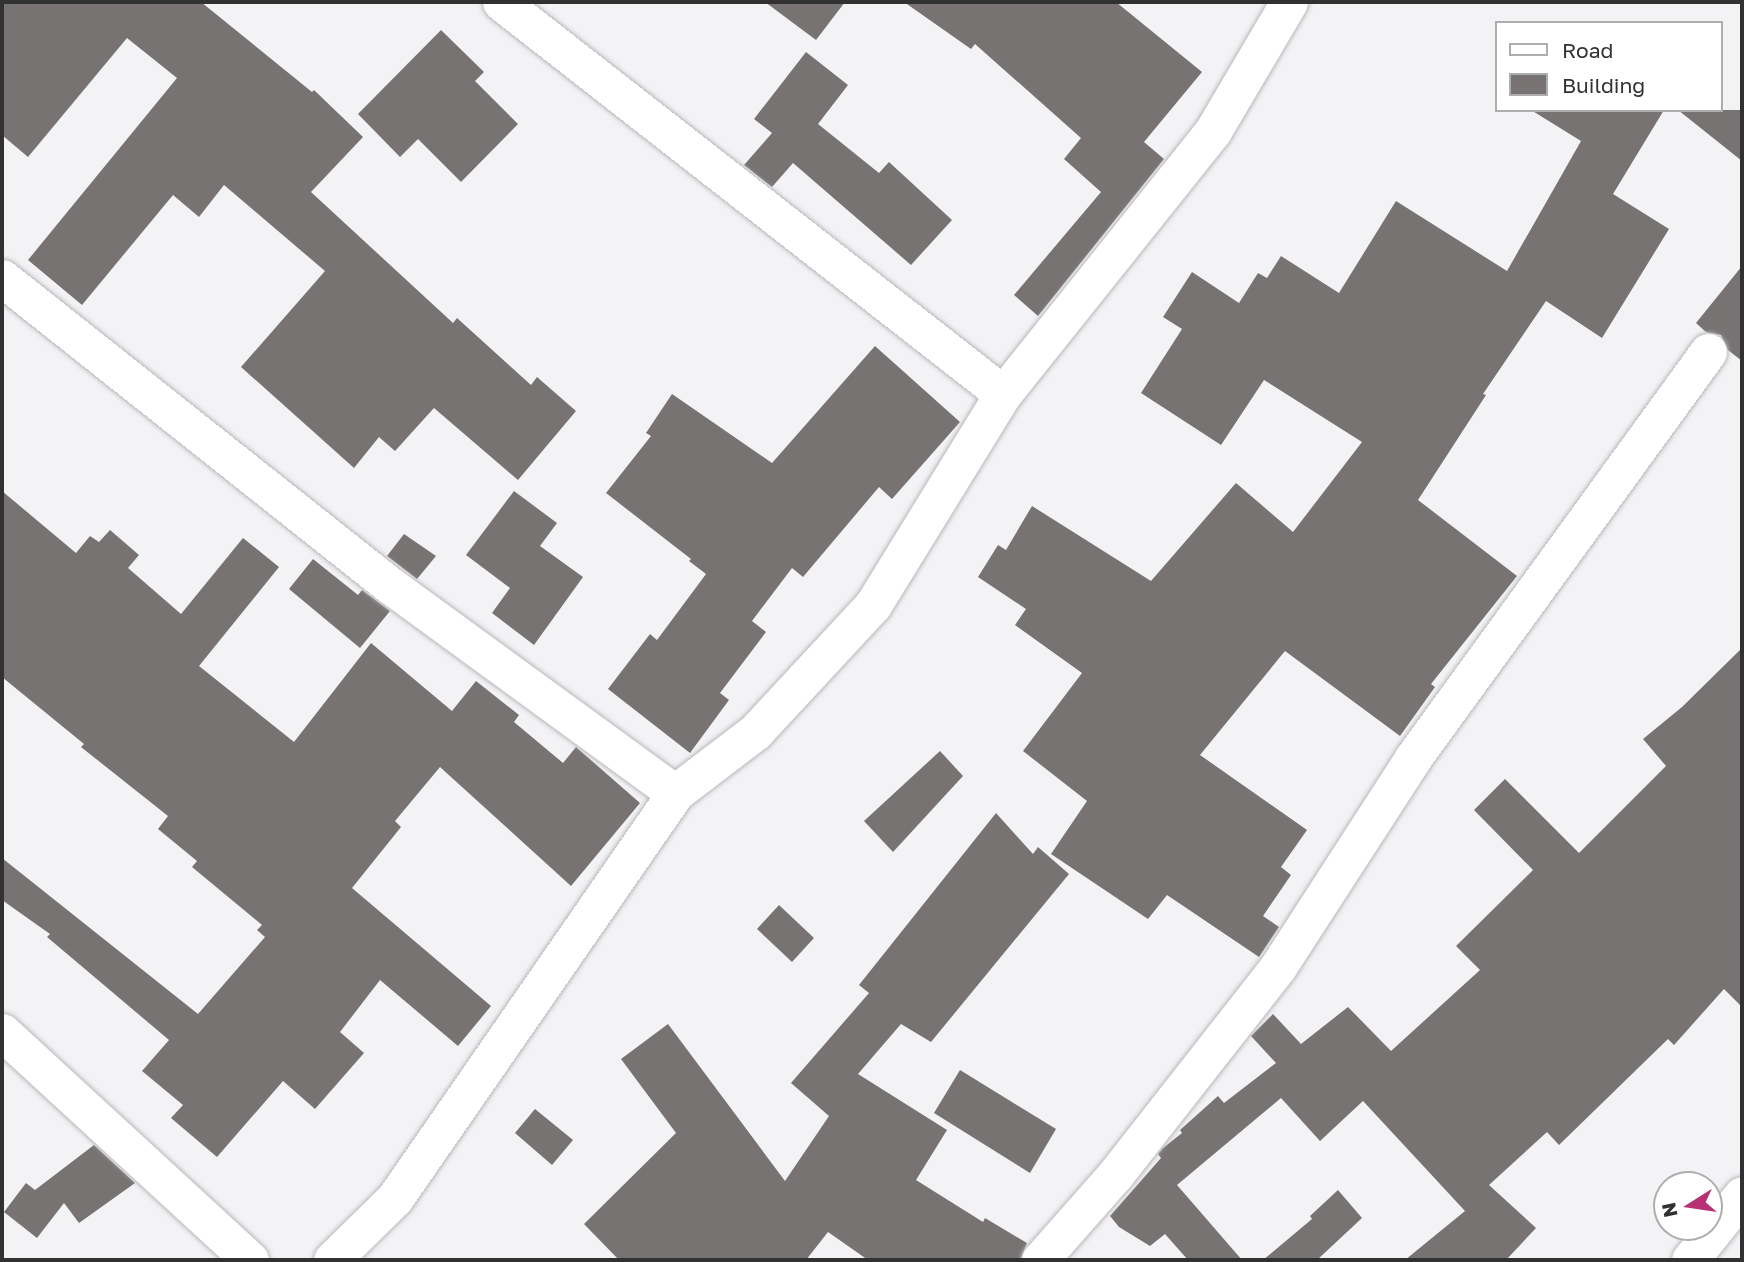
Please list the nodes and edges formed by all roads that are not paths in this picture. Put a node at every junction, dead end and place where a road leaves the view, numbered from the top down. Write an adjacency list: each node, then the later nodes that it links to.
1 (501, 2): 5 (street)
2 (1284, 4): 5 (street)
3 (2, 278): 6 (street)
4 (1708, 352): 11 (street)
5 (1003, 394): 6 (street)
6 (675, 793): 10 (street)
7 (2, 1032): 9 (street)
8 (1742, 1195): 12 (street)
9 (250, 1260)
10 (332, 1260)
11 (1040, 1260)
12 (1690, 1260)

